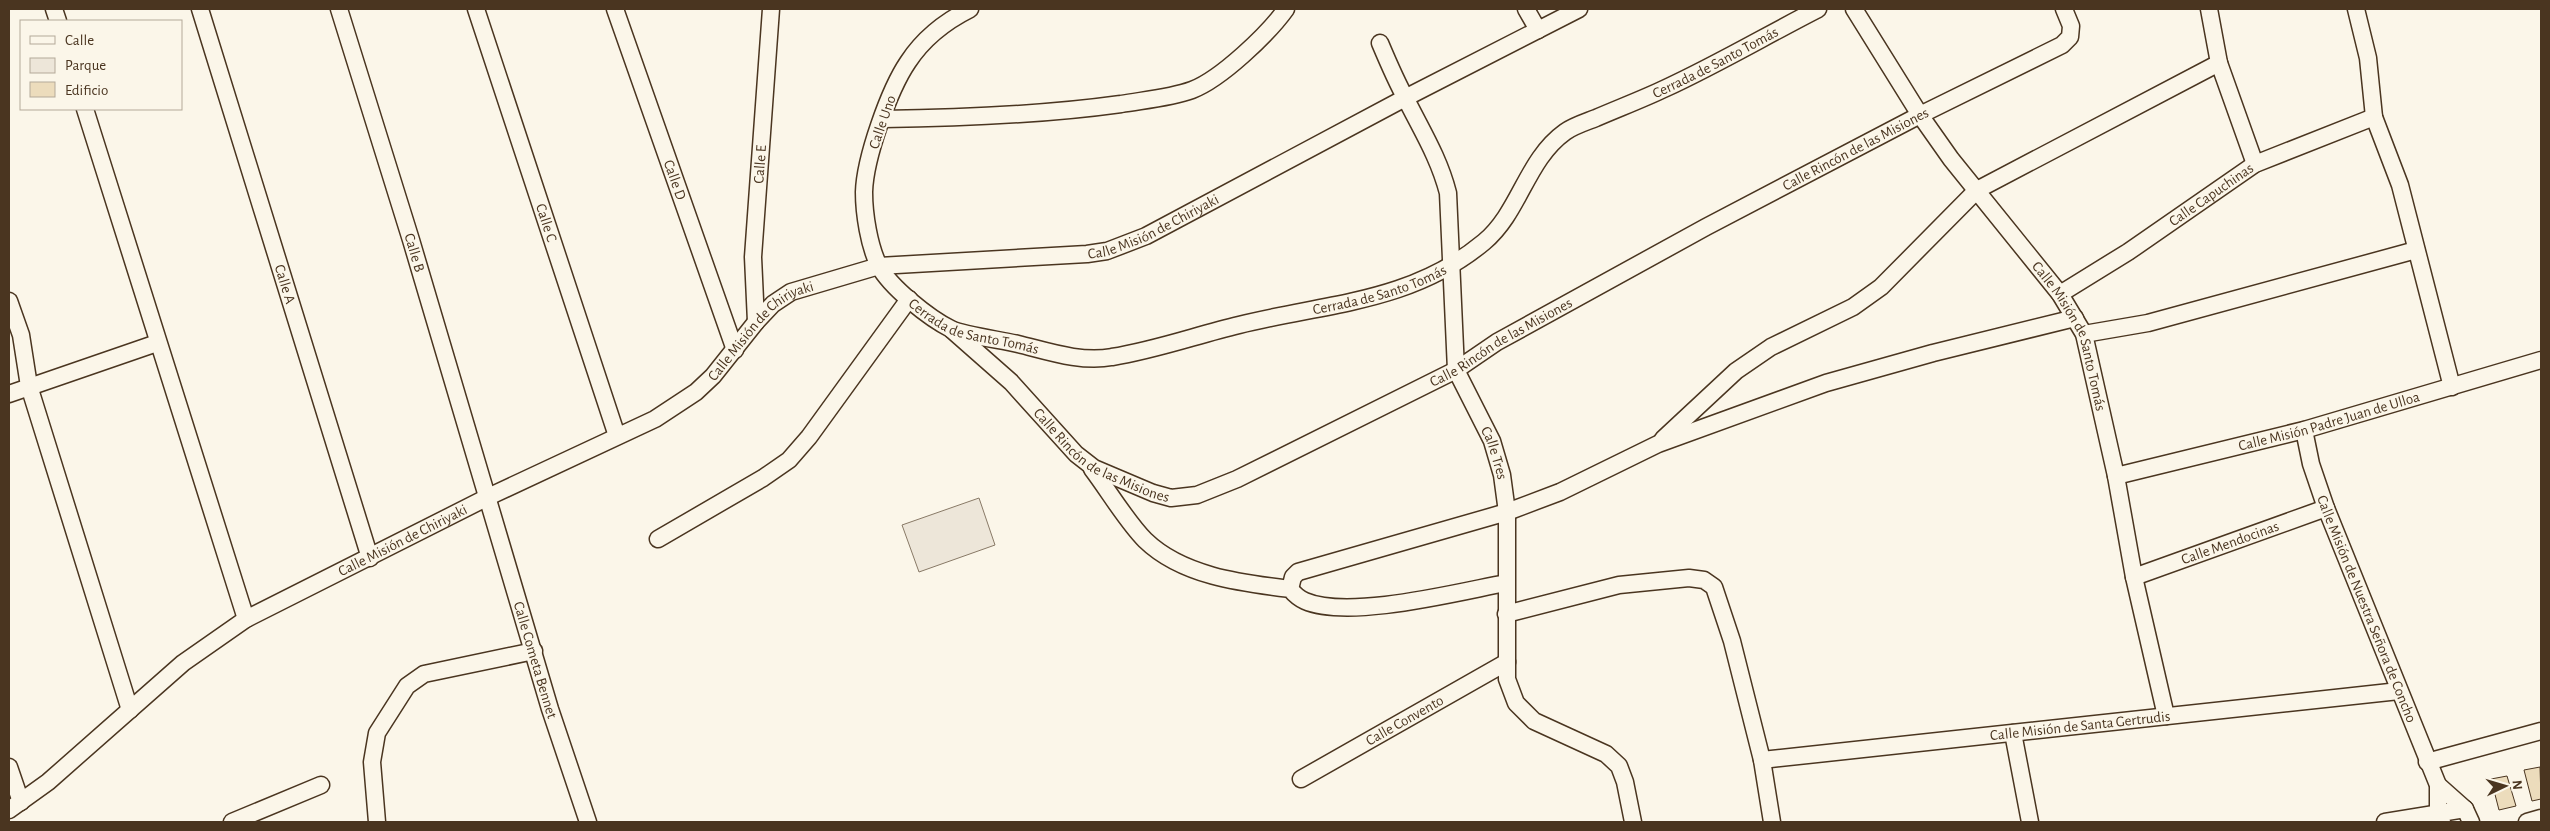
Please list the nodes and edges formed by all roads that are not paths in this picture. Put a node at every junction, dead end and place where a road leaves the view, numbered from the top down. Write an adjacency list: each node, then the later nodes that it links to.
1 (200, 9): 51 (street, Calle A)
2 (339, 9): 47 (street, Calle B)
3 (476, 9): 43 (street, Calle C)
4 (615, 9): 36 (street, Calle D)
5 (771, 9): 32 (street, Calle E)
6 (970, 9): 22 (street, Calle Uno)
7 (1286, 9): 22 (street)
8 (1526, 9): 15 (street)
9 (1579, 9): 15 (street, Calle Misión de Chiriyaki)
10 (1818, 9): 26 (street, Cerrada de Santo Tomás)
11 (1854, 9): 20 (street, Calle Misión de Santo Tomás)
12 (2064, 9): 20 (street, Calle Rincón de las Misiones)
13 (2209, 9): 17 (street)
14 (2356, 9): 21 (street)
15 (1538, 30): 18 (street, Calle Misión de Chiriyaki)
16 (1380, 44): 18 (street, Calle Tres)
17 (2219, 63): 23 (street); 24 (street)
18 (1405, 98): 26 (street, Calle Tres); 27 (street, Calle Misión de Chiriyaki)
19 (85, 110): 35 (street)
20 (1920, 115): 24 (street, Calle Misión de Santo Tomás); 38 (street, Calle Rincón de las Misiones)
21 (2374, 117): 23 (street, Calle Capuchinas); 25 (street)
22 (883, 119): 27 (street, Calle Uno)
23 (2256, 164): 28 (street, Calle Capuchinas)
24 (1977, 190): 28 (street, Calle Misión de Santo Tomás); 44 (street)
25 (2416, 250): 34 (street); 40 (street)
26 (1452, 264): 33 (street, Cerrada de Santo Tomás); 38 (street, Calle Tres)
27 (879, 266): 29 (street, Cerrada de Santo Tomás); 32 (street, Calle Misión de Chiriyaki)
28 (2060, 294): 31 (street, Calle Misión de Santo Tomás)
29 (909, 299): 33 (street, Cerrada de Santo Tomás); 50 (street)
30 (9, 301): 39 (street)
31 (2076, 318): 34 (street, Calle Misión de Santo Tomás); 44 (street)
32 (756, 322): 36 (street, Calle Misión de Chiriyaki)
33 (952, 330): 45 (street, Calle Rincón de las Misiones)
34 (2084, 334): 46 (street, Calle Misión de Santo Tomás)
35 (157, 344): 39 (street); 56 (street)
36 (735, 350): 43 (street, Calle Misión de Chiriyaki)
37 (2541, 360): 40 (street, Calle Misión Padre Juan de Ulloa)
38 (1456, 370): 45 (street, Calle Rincón de las Misiones); 49 (street, Calle Tres)
39 (29, 386): 41 (street); 60 (street)
40 (2452, 387): 42 (street, Calle Misión Padre Juan de Ulloa)
41 (9, 394)
42 (2304, 430): 46 (street, Calle Misión Padre Juan de Ulloa); 48 (street, Calle Misión de Nuestra Señora de Concho)
43 (617, 436): 47 (street, Calle Misión de Chiriyaki)
44 (1658, 444): 49 (street)
45 (1088, 464): 54 (street)
46 (2116, 476): 52 (street, Calle Misión de Santo Tomás)
47 (488, 497): 51 (street, Calle Misión de Chiriyaki); 57 (street, Calle Cometa Bennet)
48 (2326, 508): 52 (street, Calle Mendocinas); 59 (street, Calle Misión de Nuestra Señora de Concho)
49 (1508, 512): 53 (street, Calle Tres); 54 (street)
50 (658, 539)
51 (370, 558): 56 (street, Calle Misión de Chiriyaki)
52 (2134, 577): 61 (street, Calle Misión de Santo Tomás)
53 (1506, 583): 54 (street); 55 (street, Calle Tres)
54 (1290, 589)
55 (1506, 614): 58 (street, Calle Tres); 64 (street)
56 (246, 620): 60 (street, Calle Misión de Chiriyaki)
57 (534, 651): 75 (street); 76 (street, Calle Cometa Bennet)
58 (1507, 662): 67 (street, Calle Convento); 77 (street, Calle Tres)
59 (2399, 692): 61 (street, Calle Misión de Santa Gertrudis); 65 (street, Calle Misión de Nuestra Señora de Concho)
60 (130, 710): 70 (street, Calle Misión de Chiriyaki)
61 (2166, 716): 63 (street, Calle Misión de Santa Gertrudis)
62 (2541, 731): 65 (street)
63 (2013, 733): 64 (street, Calle Misión de Santa Gertrudis); 79 (street)
64 (1762, 760): 78 (street)
65 (2427, 762): 69 (street, Calle Misión de Nuestra Señora de Concho)
66 (9, 767): 70 (street)
67 (1301, 778)
68 (320, 785): 74 (street)
69 (2438, 785): 71 (street, Calle Misión de Nuestra Señora de Concho); 72 (street, Calle Misión de Nuestra Señora de Concho)
70 (15, 806)
71 (2468, 815): 72 (street)
72 (2440, 818): 80 (street)
73 (2541, 818): 81 (street)
74 (232, 822)
75 (377, 822)
76 (588, 822)
77 (1633, 822)
78 (1772, 822)
79 (2030, 822)
80 (2384, 822)
81 (2527, 822)

